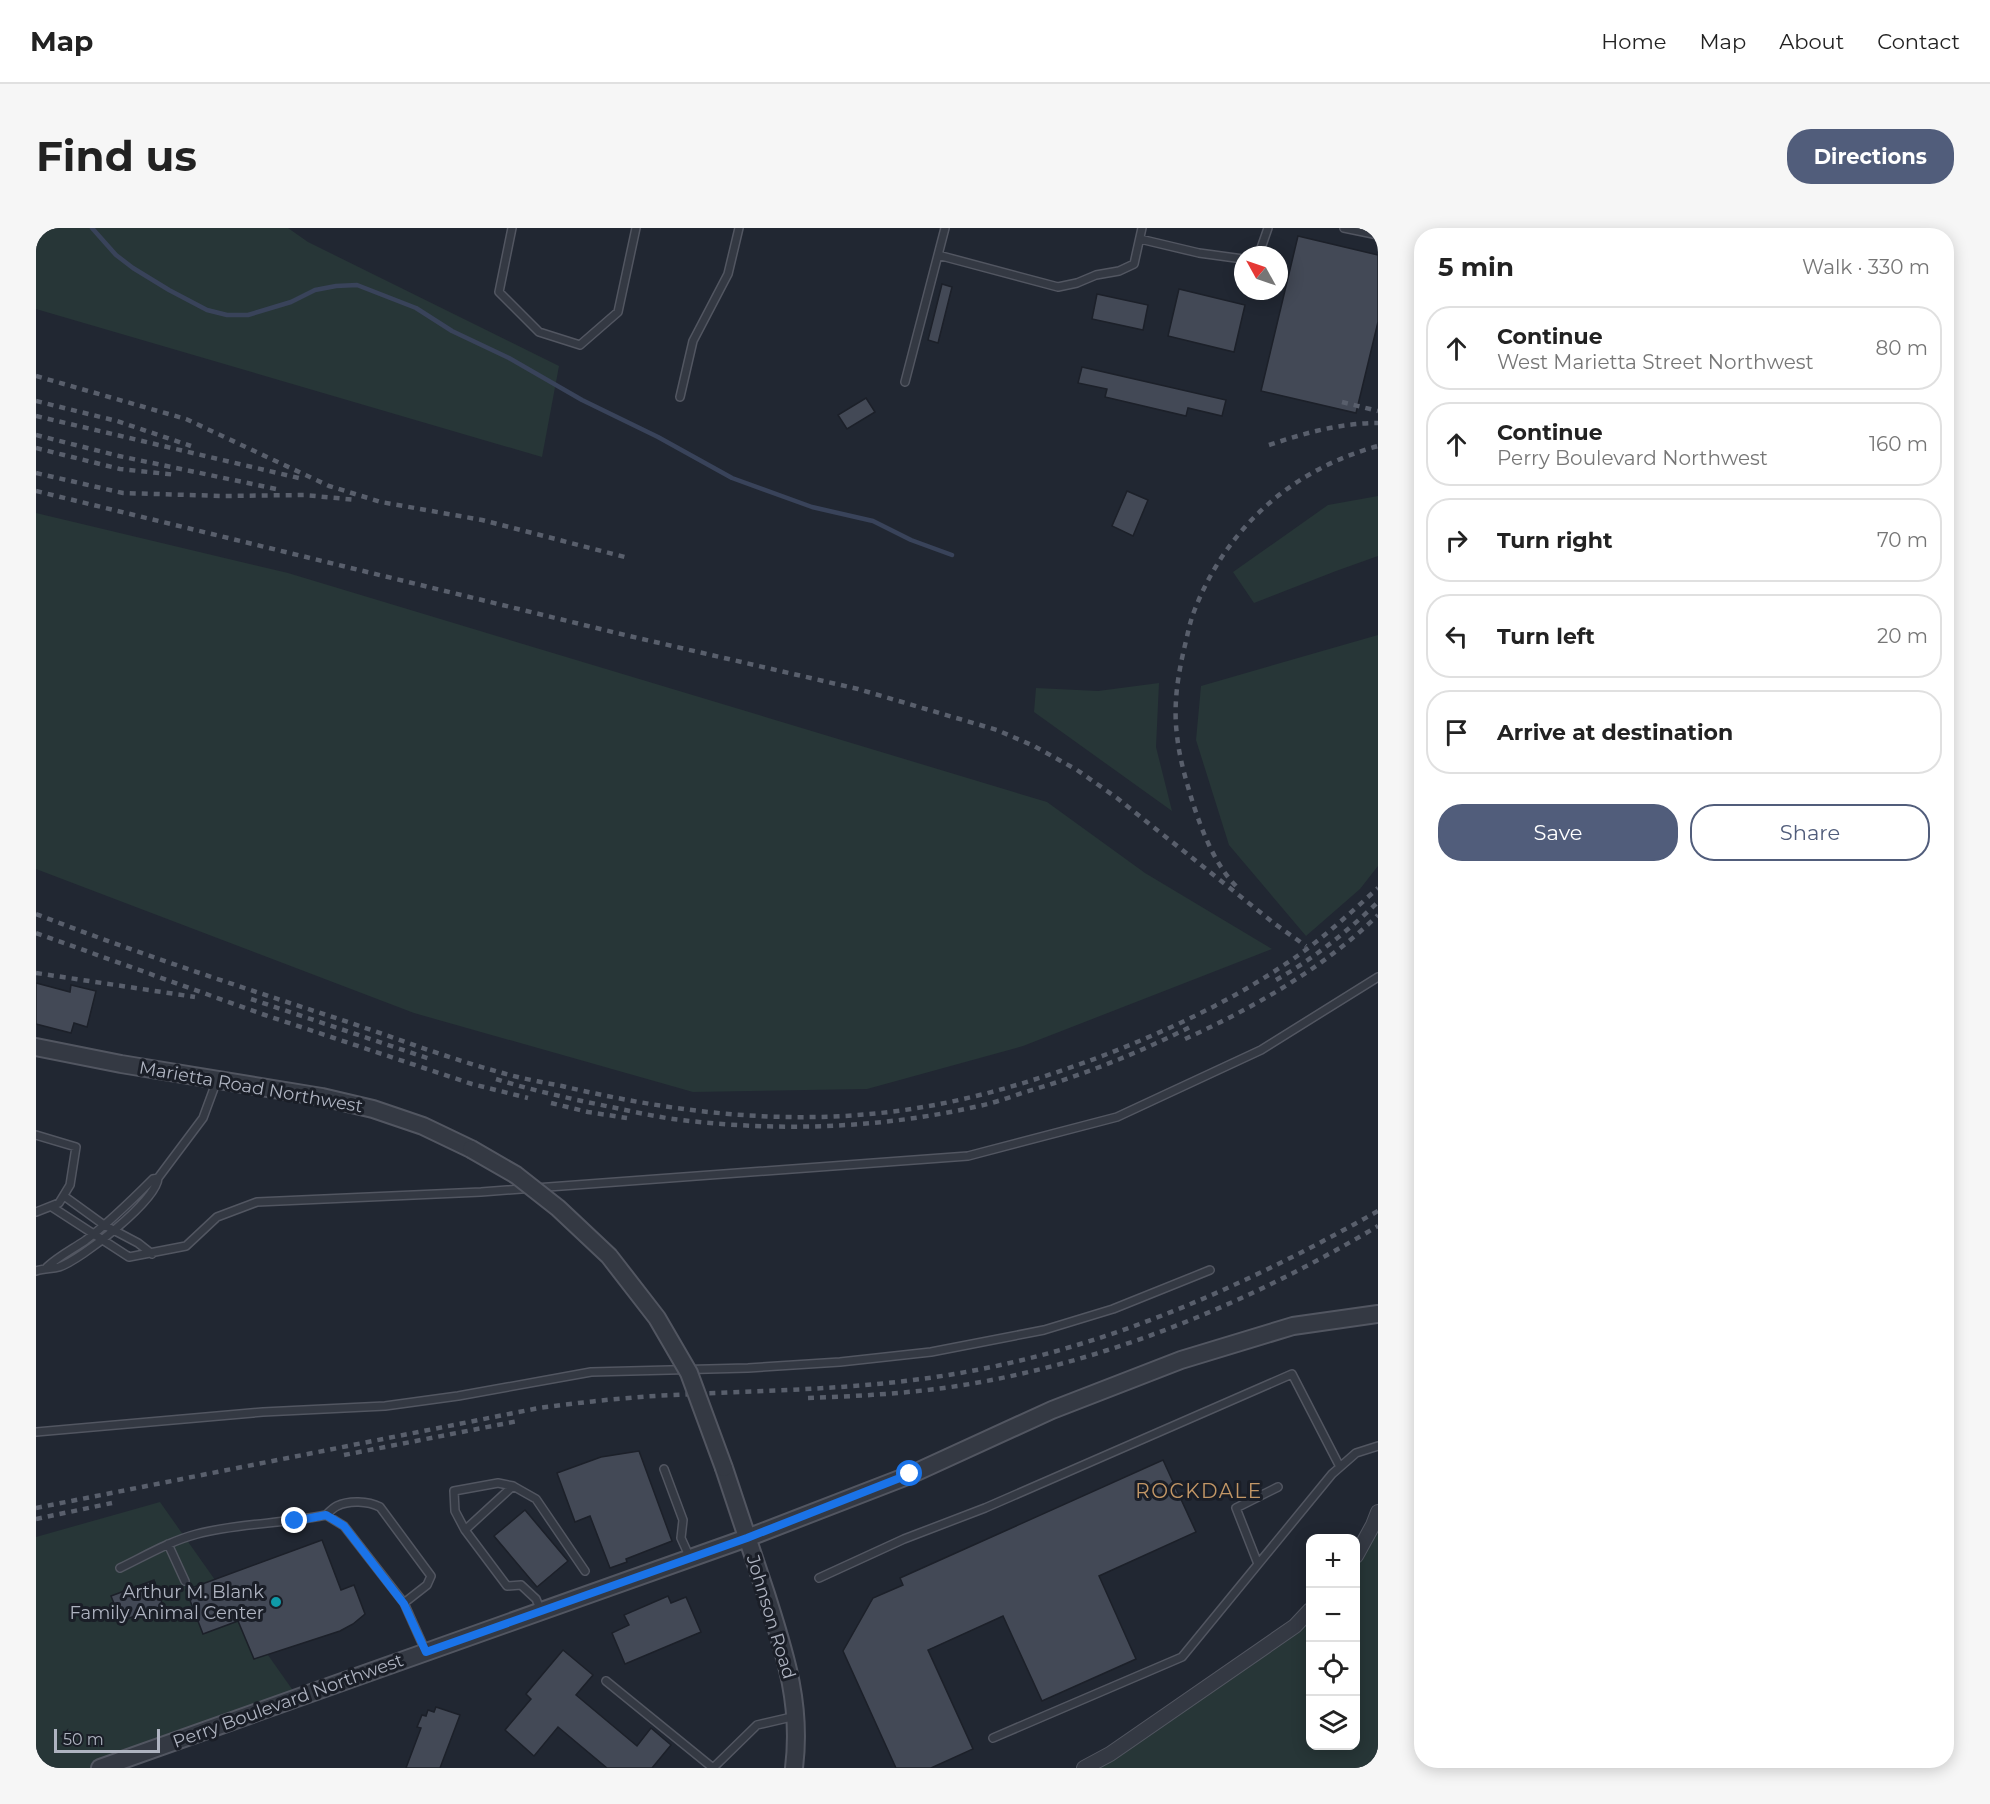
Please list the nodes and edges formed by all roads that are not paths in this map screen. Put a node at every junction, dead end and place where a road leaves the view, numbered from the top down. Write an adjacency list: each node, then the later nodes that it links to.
1 (512, 228): 2 (lane)
2 (636, 228)
3 (739, 228): 14 (lane)
4 (945, 228): 11 (lane)
5 (1142, 228): 9 (lane)
6 (1268, 228): 10 (lane)
7 (1344, 228): 8 (lane)
8 (1378, 235)
9 (1140, 239): 11 (lane); 12 (lane)
10 (1262, 246)
11 (938, 255): 13 (lane)
12 (1234, 258)
13 (905, 382)
14 (680, 397)
15 (1378, 977): 27 (lane)
16 (36, 1047): 17 (street, Marietta Road Northwest)
17 (217, 1080): 19 (lane); 41 (street, Marietta Road Northwest, bridge)
18 (36, 1136): 20 (lane)
19 (158, 1178): 23 (lane); 24 (lane)
20 (64, 1196): 21 (lane); 23 (lane)
21 (52, 1207): 22 (lane); 25 (lane)
22 (36, 1212)
23 (104, 1225): 24 (lane); 25 (lane)
24 (113, 1231): 26 (lane); 27 (lane)
25 (93, 1234): 26 (lane); 28 (lane)
26 (101, 1241): 27 (lane); 28 (lane)
27 (152, 1254)
28 (47, 1267): 30 (lane)
29 (1210, 1270): 32 (lane)
30 (36, 1271)
31 (1378, 1314): 41 (street, Perry Boulevard Northwest)
32 (36, 1432)
33 (1378, 1446): 34 (lane)
34 (1340, 1467): 45 (lane); 48 (lane)
35 (664, 1469): 44 (lane)
36 (513, 1486): 40 (lane); 40 (lane); 47 (lane)
37 (1278, 1487): 45 (lane)
38 (1378, 1512): 43 (street)
39 (326, 1515): 42 (lane); 50 (lane); 50 (lane)
40 (465, 1530): 51 (lane)
41 (747, 1538): 44 (street, Perry Boulevard Northwest); 55 (street, Johnson Road)
42 (168, 1544): 46 (lane); 49 (lane)
43 (1360, 1548)
44 (690, 1558): 51 (street, Perry Boulevard Northwest)
45 (1258, 1564): 56 (lane)
46 (120, 1568)
47 (585, 1571)
48 (819, 1578)
49 (185, 1581)
50 (404, 1604): 53 (lane)
51 (541, 1611): 53 (street, Perry Boulevard Northwest)
52 (1306, 1614): 60 (street)
53 (426, 1652): 57 (street, Perry Boulevard Northwest)
54 (606, 1681): 58 (lane)
55 (796, 1716): 58 (lane); 59 (street, Johnson Road)
56 (993, 1738)
57 (100, 1768)
58 (713, 1768)
59 (794, 1768)
60 (1084, 1768)

